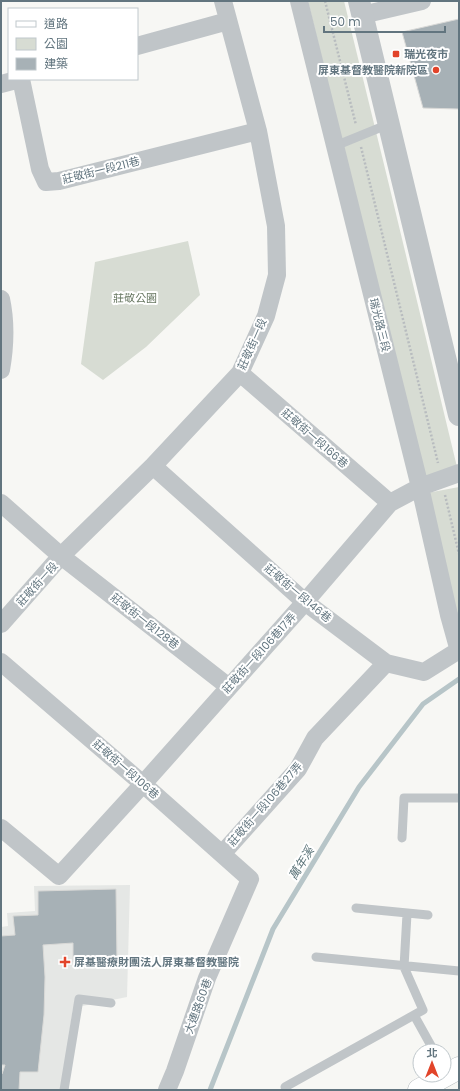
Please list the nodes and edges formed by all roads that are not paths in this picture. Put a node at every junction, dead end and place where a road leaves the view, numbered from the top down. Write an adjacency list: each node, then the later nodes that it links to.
1 (223, 1): 5 (street, 莊敬街一段)
2 (299, 1): 12 (street, 瑞光路三段)
3 (422, 1): 4 (street)
4 (361, 8): 10 (street)
5 (228, 21): 6 (street); 11 (street, 莊敬街一段)
6 (138, 46)
7 (16, 80): 9 (street)
8 (20, 80): 11 (street, 莊敬街一段211巷)
9 (1, 84)
10 (388, 124): 12 (lane); 16 (street)
11 (258, 131): 15 (street, 莊敬街一段)
12 (335, 146): 19 (street, 瑞光路三段)
13 (1, 299): 14 (street)
14 (1, 370)
15 (240, 373): 17 (street, 莊敬街一段); 21 (street, 莊敬街一段166巷)
16 (459, 415)
17 (153, 466): 22 (street, 莊敬街一段); 23 (street, 莊敬街一段146巷)
18 (459, 473): 19 (street)
19 (420, 487): 21 (street); 25 (street, 瑞光路三段)
20 (1, 503): 22 (street, 莊敬街一段128巷)
21 (390, 503): 23 (street, 莊敬街一段106巷17弄)
22 (62, 556): 24 (street, 莊敬街一段); 28 (street, 莊敬街一段128巷)
23 (305, 602): 27 (street, 莊敬街一段146巷); 28 (street, 莊敬街一段106巷17弄)
24 (1, 624)
25 (459, 651): 27 (street, 莊敬街一段146巷)
26 (1, 662): 29 (street, 莊敬街一段106巷)
27 (386, 663): 33 (street, 莊敬街一段106巷27弄)
28 (229, 687): 29 (street, 莊敬街一段106巷17弄)
29 (143, 784): 31 (street, 莊敬街一段106巷17弄); 33 (street, 莊敬街一段106巷)
30 (459, 798): 32 (lane)
31 (1, 828)
32 (402, 838)
33 (222, 854): 34 (street, 莊敬街一段106巷)
34 (250, 879): 47 (street, 大連路60巷)
35 (356, 908): 36 (lane)
36 (408, 914): 37 (lane); 39 (lane)
37 (428, 916)
38 (316, 957): 39 (lane)
39 (404, 967): 40 (lane); 42 (lane)
40 (459, 971)
41 (111, 1003): 46 (lane)
42 (414, 1016): 43 (lane); 45 (lane)
43 (429, 1043)
44 (430, 1083): 48 (main road)
45 (286, 1087)
46 (64, 1090)
47 (167, 1090)
48 (419, 1090)

